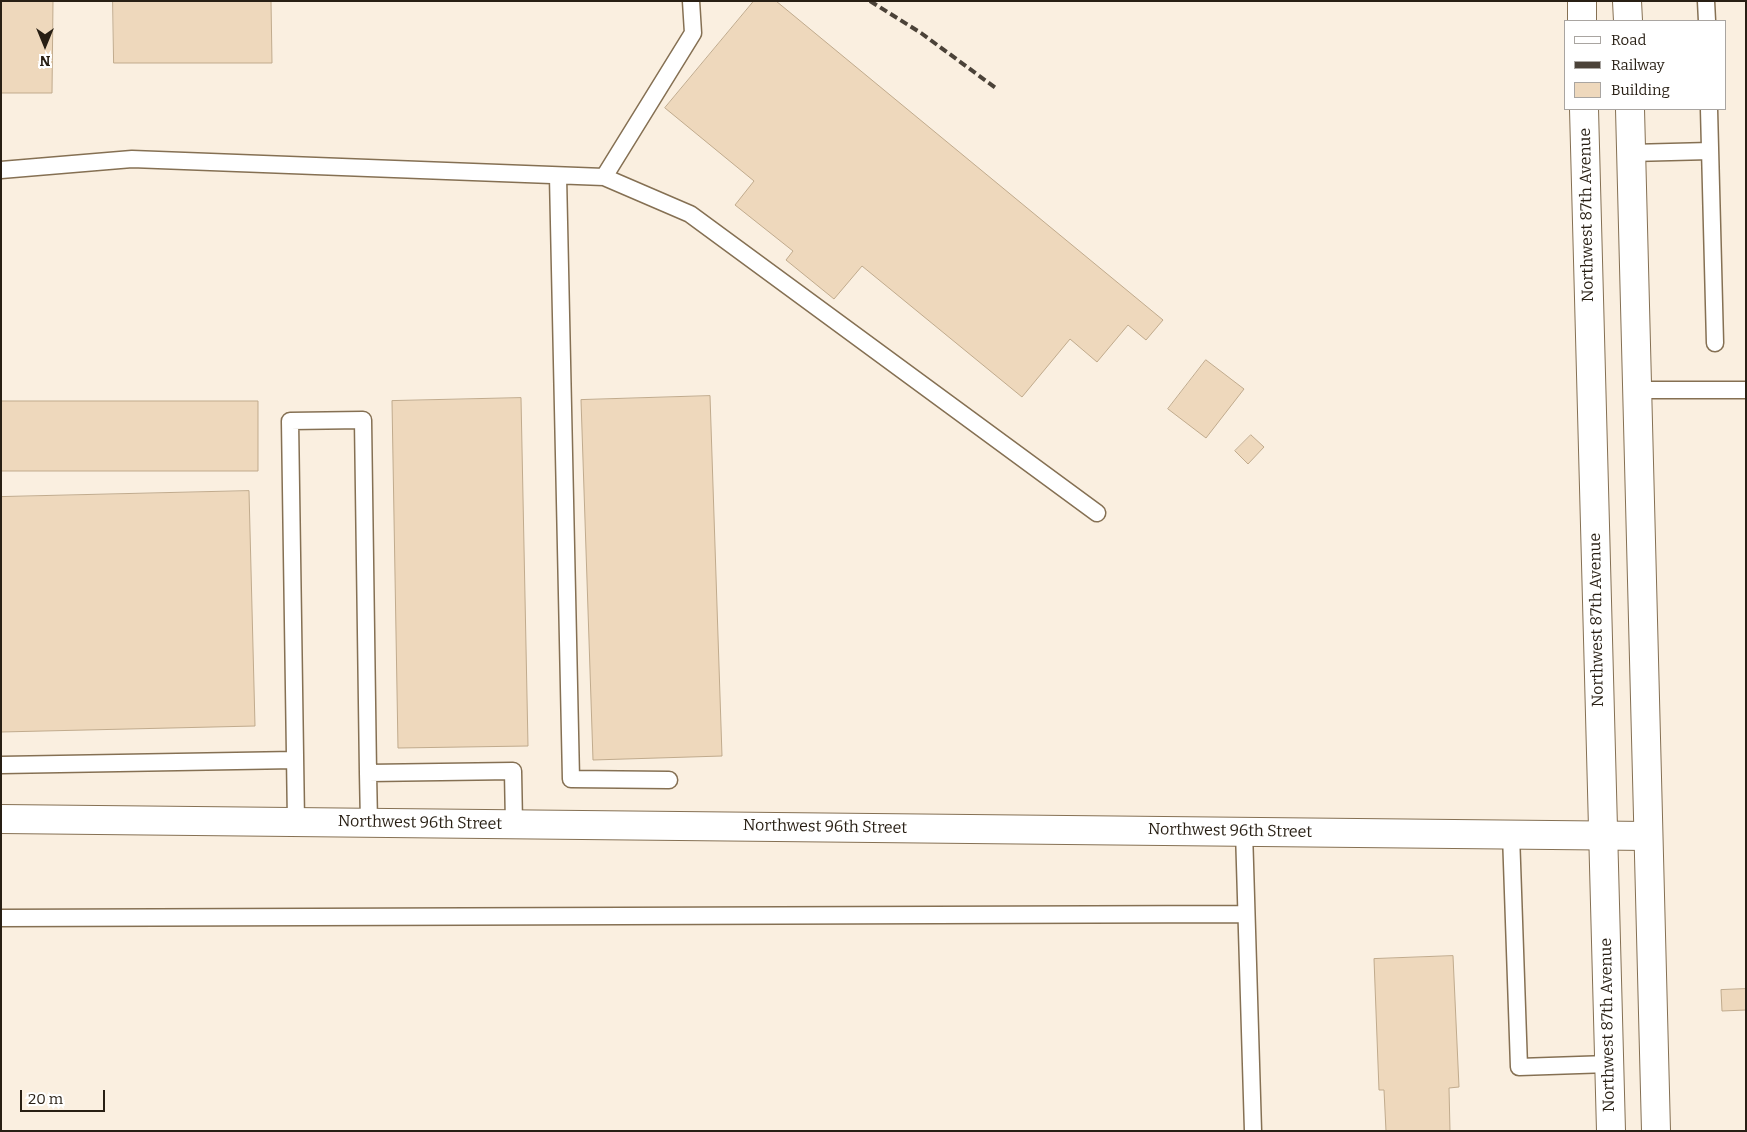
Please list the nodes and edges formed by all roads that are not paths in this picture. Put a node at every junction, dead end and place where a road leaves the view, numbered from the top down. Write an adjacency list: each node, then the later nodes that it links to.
1 (691, 1): 15 (lane)
2 (1582, 1): 5 (main road)
3 (1627, 1): 6 (main road)
4 (1706, 1): 7 (lane)
5 (1582, 20)
6 (1628, 20)
7 (1707, 20)
8 (1584, 110): 30 (main road, Northwest 87th Avenue)
9 (1630, 110): 12 (main road)
10 (1709, 110): 11 (lane)
11 (1710, 151): 12 (lane); 16 (lane)
12 (1631, 153): 17 (main road)
13 (1, 170): 14 (lane)
14 (558, 176): 15 (lane); 23 (lane)
15 (604, 177): 19 (lane)
16 (1715, 343)
17 (1637, 390): 18 (lane); 31 (main road)
18 (1746, 390)
19 (1097, 513)
20 (295, 760): 21 (lane); 22 (lane); 25 (lane)
21 (1, 765)
22 (368, 773): 26 (lane); 27 (lane)
23 (669, 780)
24 (1, 819): 25 (main road, Northwest 96th Street)
25 (296, 822): 26 (main road, Northwest 96th Street)
26 (369, 823): 27 (main road, Northwest 96th Street)
27 (514, 824): 28 (main road, Northwest 96th Street)
28 (1244, 832): 29 (main road, Northwest 96th Street); 32 (lane)
29 (1511, 834): 30 (main road, Northwest 96th Street); 34 (lane)
30 (1603, 835): 31 (main road, Northwest 96th Street); 34 (main road, Northwest 87th Avenue)
31 (1648, 836): 37 (main road)
32 (1246, 914): 33 (lane); 35 (lane)
33 (1, 918)
34 (1609, 1064): 36 (main road, Northwest 87th Avenue)
35 (1253, 1131)
36 (1611, 1131)
37 (1656, 1131)

